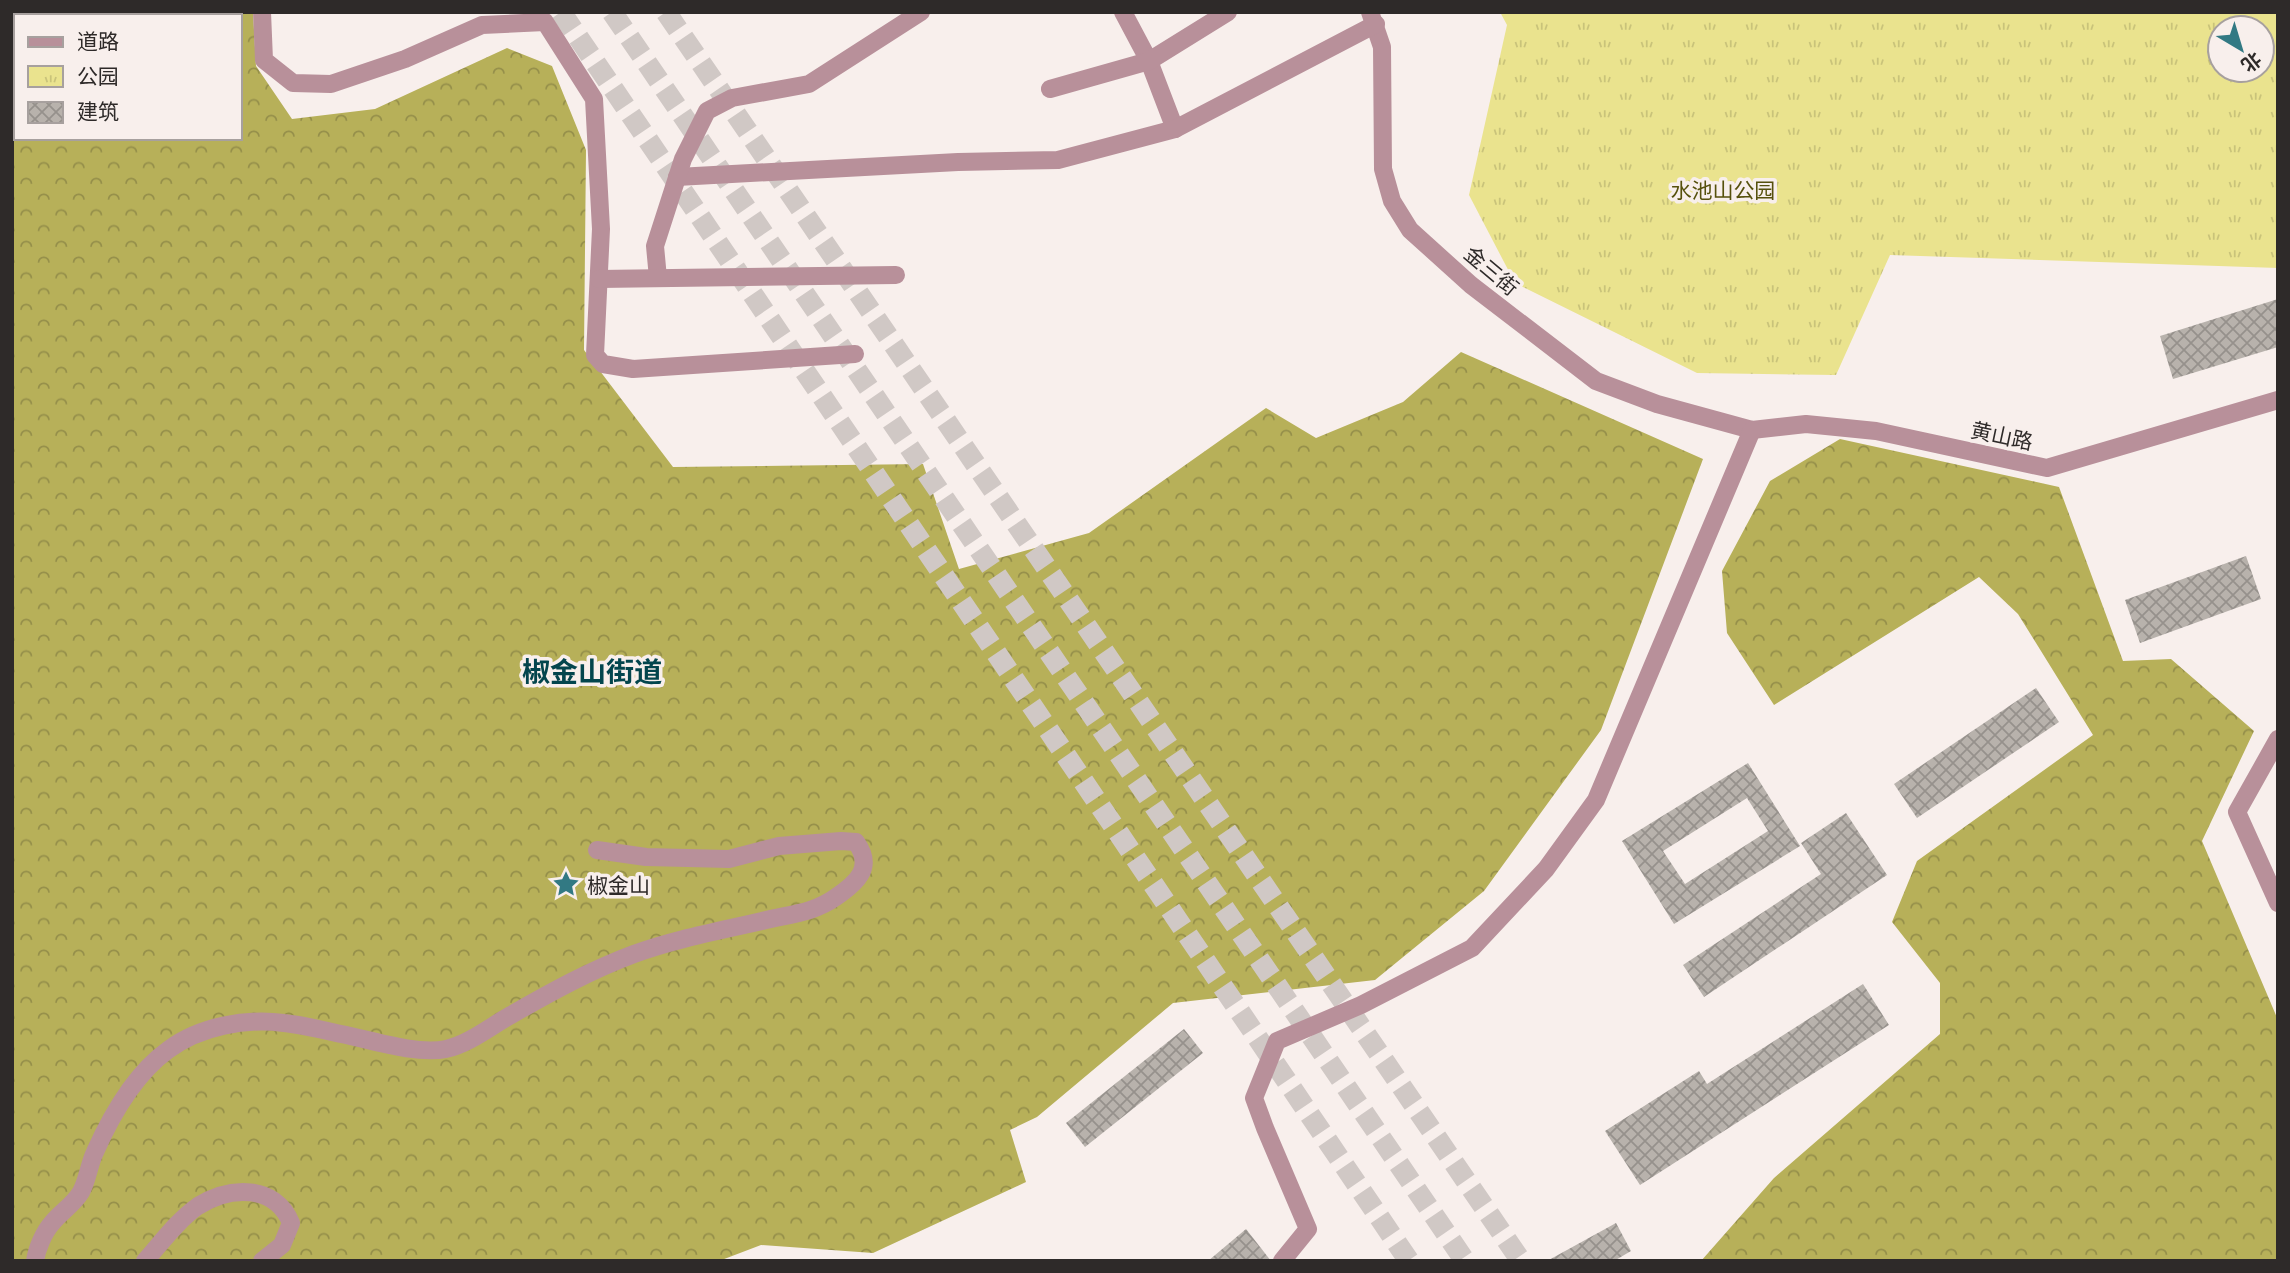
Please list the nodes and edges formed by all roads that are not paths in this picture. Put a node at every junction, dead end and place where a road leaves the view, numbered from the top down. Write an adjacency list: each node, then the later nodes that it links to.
1 (262, 12): 12 (street)
2 (921, 12): 9 (street)
3 (1123, 12): 6 (street)
4 (1228, 12): 6 (street)
5 (1373, 18): 8 (street); 15 (street, 金三街)
6 (1149, 61): 7 (street); 8 (street)
7 (1050, 89)
8 (1175, 129): 9 (street)
9 (677, 177): 11 (street)
10 (896, 275): 11 (street)
11 (658, 278): 12 (street)
12 (598, 279): 13 (street)
13 (855, 354)
14 (2278, 400): 15 (street, 黄山路)
15 (1752, 430): 22 (street)
16 (2278, 739): 18 (street)
17 (597, 850): 19 (street)
18 (2278, 902)
19 (35, 1261)
20 (145, 1261): 21 (street)
21 (262, 1261)
22 (1282, 1261)

